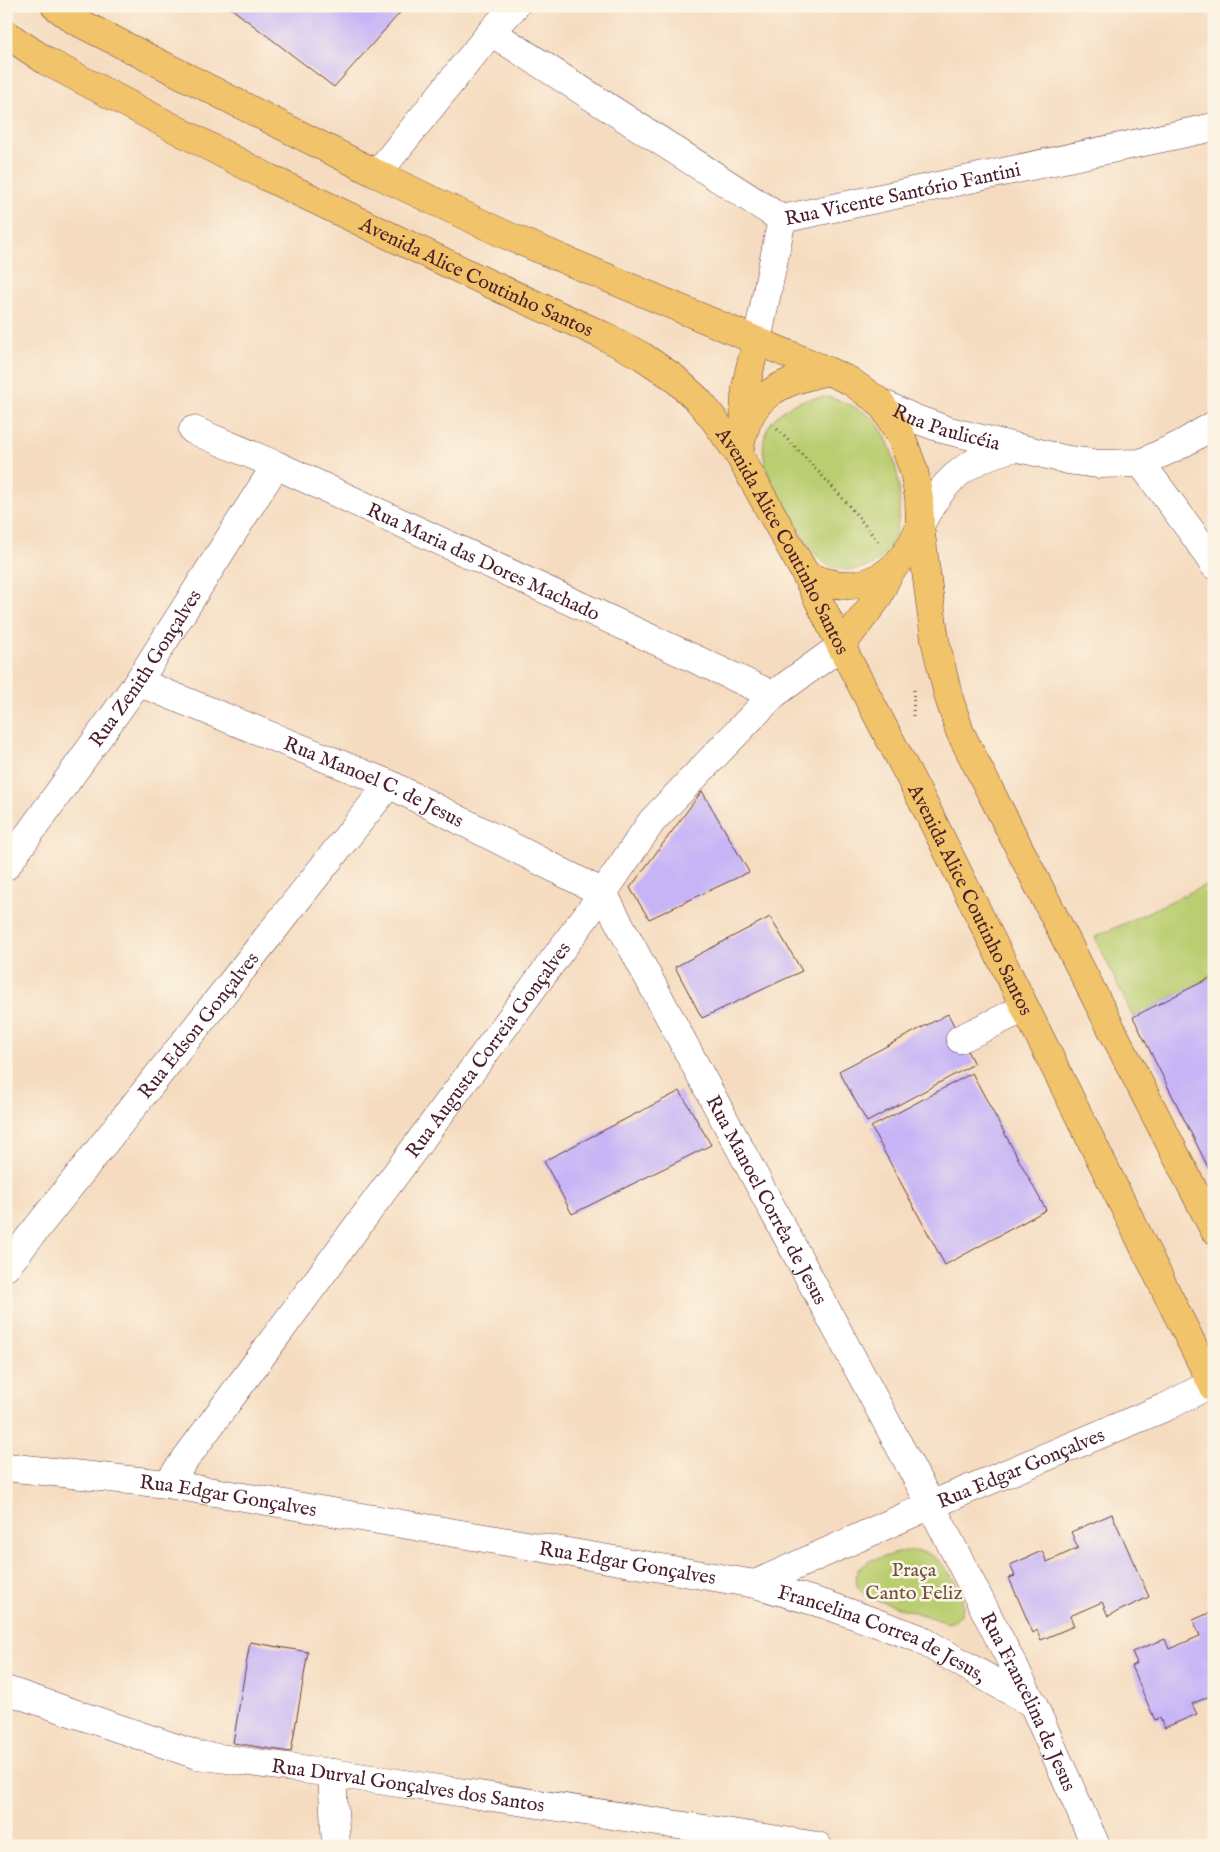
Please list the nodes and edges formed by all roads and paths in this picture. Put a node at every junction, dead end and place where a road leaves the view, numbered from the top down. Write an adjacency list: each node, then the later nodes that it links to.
1 (55, 6): 6 (main road)
2 (514, 6): 3 (street)
3 (491, 32): 6 (street); 7 (street, Rua Vicente Santório Fantini)
4 (6, 34): 15 (main road, Avenida Alice Coutinho Santos)
5 (1214, 127): 7 (street, Rua Vicente Santório Fantini)
6 (377, 174): 8 (main road)
7 (782, 219): 8 (street)
8 (757, 341): 9 (main road); 11 (main road)
9 (828, 371): 10 (main road); 11 (main road)
10 (881, 403): 14 (street, Rua Paulicéia); 18 (main road)
11 (751, 416): 15 (main road); 20 (path)
12 (1214, 425): 16 (street, Rua Paulicéia)
13 (193, 430): 17 (street, Rua Maria das Dores Machado)
14 (1013, 448): 16 (street, Rua Paulicéia); 18 (street, Rua Paulicéia)
15 (739, 455): 21 (main road, Avenida Alice Coutinho Santos)
16 (1141, 463): 19 (street)
17 (276, 465): 23 (street, Rua Zenith Gonçalves); 25 (street, Rua Maria das Dores Machado)
18 (920, 526): 20 (main road); 32 (main road)
19 (1214, 565)
20 (890, 571): 21 (main road); 22 (main road)
21 (806, 575): 22 (main road, Avenida Alice Coutinho Santos)
22 (841, 646): 25 (street, Rua Augusta Correia Gonçalves); 30 (main road, Avenida Alice Coutinho Santos)
23 (138, 682): 27 (street, Rua Manoel C. de Jesus); 28 (street, Rua Zenith Gonçalves)
24 (915, 683): 26 (path)
25 (773, 695): 29 (street, Rua Augusta Correia Gonçalves)
26 (913, 718)
27 (389, 784): 29 (street, Rua Manoel C. de Jesus); 33 (street, Rua Edson Gonçalves)
28 (6, 866)
29 (604, 893): 36 (street, Rua Augusta Correia Gonçalves); 37 (street, Rua Manoel Corrêa de Jesus)
30 (1026, 1008): 31 (street); 34 (main road, Avenida Alice Coutinho Santos)
31 (960, 1039)
32 (1214, 1230)
33 (6, 1267)
34 (1213, 1386): 37 (street, Rua Edgar Gonçalves)
35 (6, 1467): 36 (street, Rua Edgar Gonçalves)
36 (168, 1484): 38 (street, Rua Edgar Gonçalves)
37 (931, 1505): 38 (street, Rua Edgar Gonçalves); 40 (street, Rua Francelina de Jesus)
38 (755, 1584): 40 (street, Francelina Correa de Jesus,)
39 (6, 1690): 41 (street, Rua Durval Gonçalves dos Santos)
40 (1033, 1704): 44 (street, Rua Francelina de Jesus)
41 (332, 1773): 42 (street); 43 (street, Rua Durval Gonçalves dos Santos)
42 (336, 1846)
43 (818, 1846)
44 (1096, 1846)

